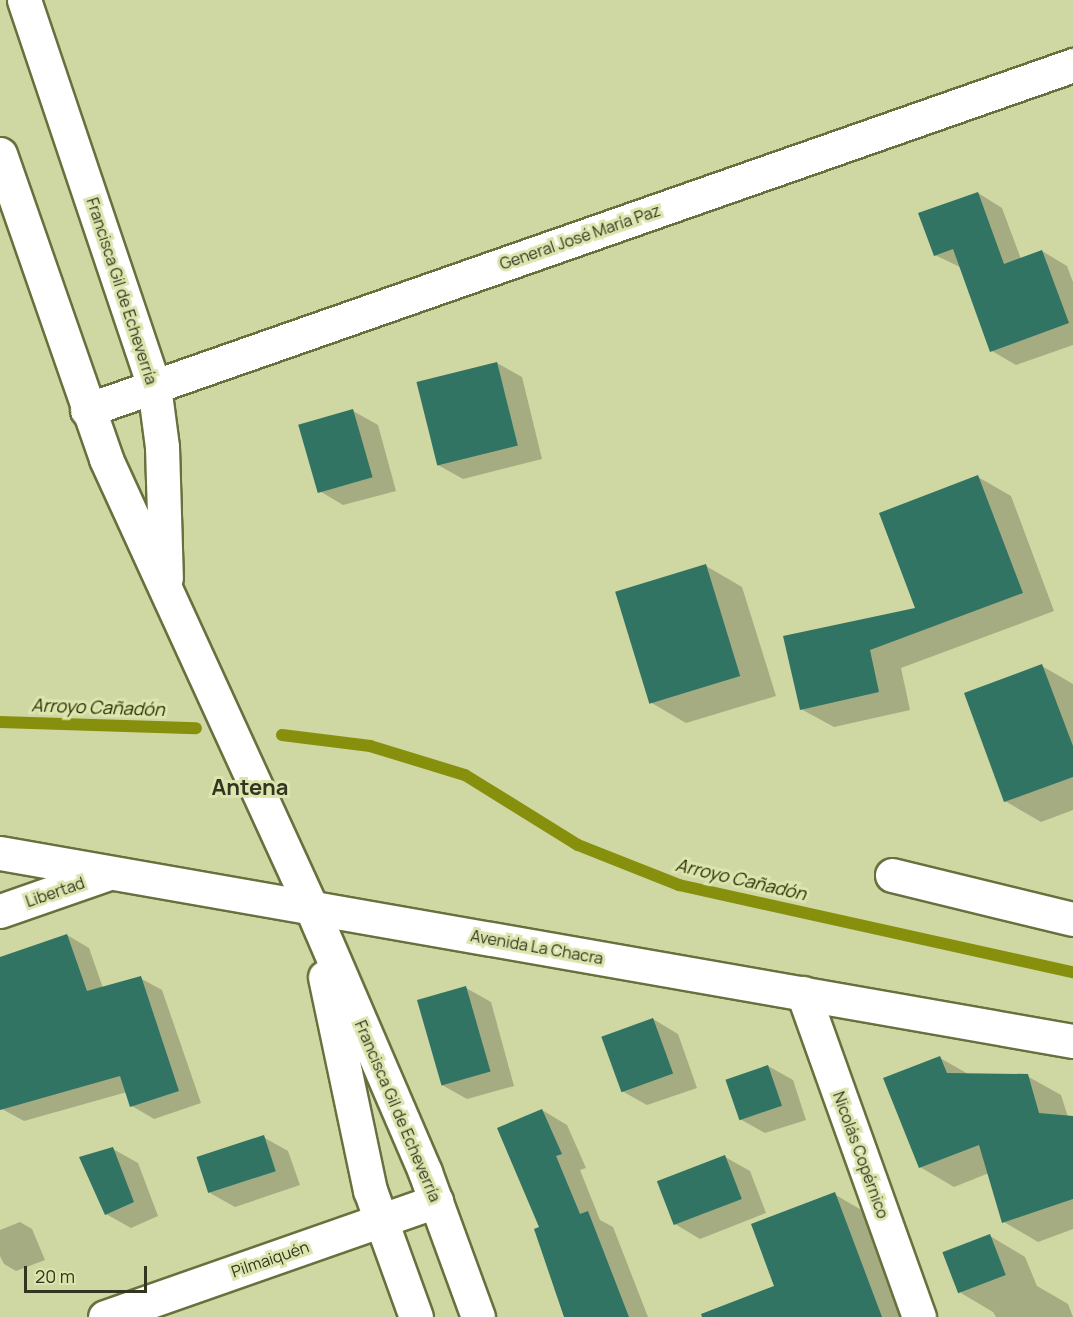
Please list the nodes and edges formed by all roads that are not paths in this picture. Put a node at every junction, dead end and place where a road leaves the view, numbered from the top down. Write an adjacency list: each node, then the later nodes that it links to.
1 (24, 0): 4 (street, Francisca Gil de Echeverría)
2 (1073, 64): 4 (street, General José María Paz)
3 (0, 154): 5 (street, Francisca Gil de Echeverría)
4 (154, 386): 5 (street, General José María Paz); 6 (street, Francisca Gil de Echeverría)
5 (87, 410): 6 (street, Francisca Gil de Echeverría)
6 (166, 591): 10 (street, Francisca Gil de Echeverría)
7 (0, 853): 8 (street, Avenida La Chacra)
8 (111, 872): 10 (street, Avenida La Chacra); 11 (street, Libertad)
9 (892, 875): 12 (street)
10 (311, 908): 13 (street, Avenida La Chacra); 15 (street, Francisca Gil de Echeverría); 16 (street, Francisca Gil de Echeverría)
11 (0, 911)
12 (1073, 919)
13 (803, 993): 14 (street, Avenida La Chacra); 20 (street, Nicolás Copérnico)
14 (1073, 1041)
15 (436, 1201): 16 (street, Pilmaiquén); 19 (street, Francisca Gil de Echeverría)
16 (381, 1220): 17 (street, Pilmaiquén); 18 (street, Francisca Gil de Echeverría)
17 (105, 1317)
18 (416, 1317)
19 (478, 1317)
20 (919, 1317)

